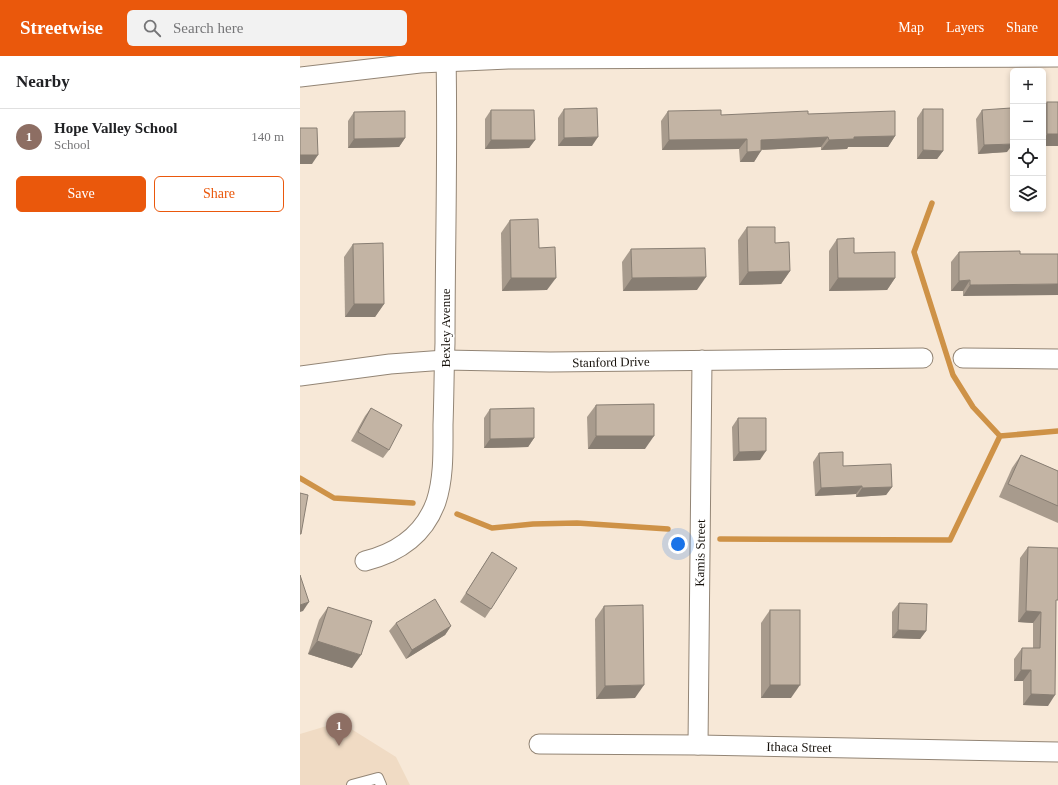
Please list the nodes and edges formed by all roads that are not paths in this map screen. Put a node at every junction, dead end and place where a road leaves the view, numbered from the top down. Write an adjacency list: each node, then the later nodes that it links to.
1 (1058, 56): 2 (street)
2 (446, 58): 3 (street); 7 (street, Bexley Avenue)
3 (300, 77)
4 (923, 358): 8 (street, Stanford Drive)
5 (963, 358): 6 (street)
6 (1058, 359)
7 (444, 360): 8 (street, Stanford Drive); 9 (street, Stanford Drive); 10 (street, Bexley Avenue)
8 (702, 360): 12 (street, Kamis Street)
9 (300, 376)
10 (364, 561)
11 (539, 744): 12 (street, Ithaca Street)
12 (698, 745): 13 (street, Ithaca Street)
13 (1058, 752)
14 (352, 785): 15 (lane)
15 (381, 785)

